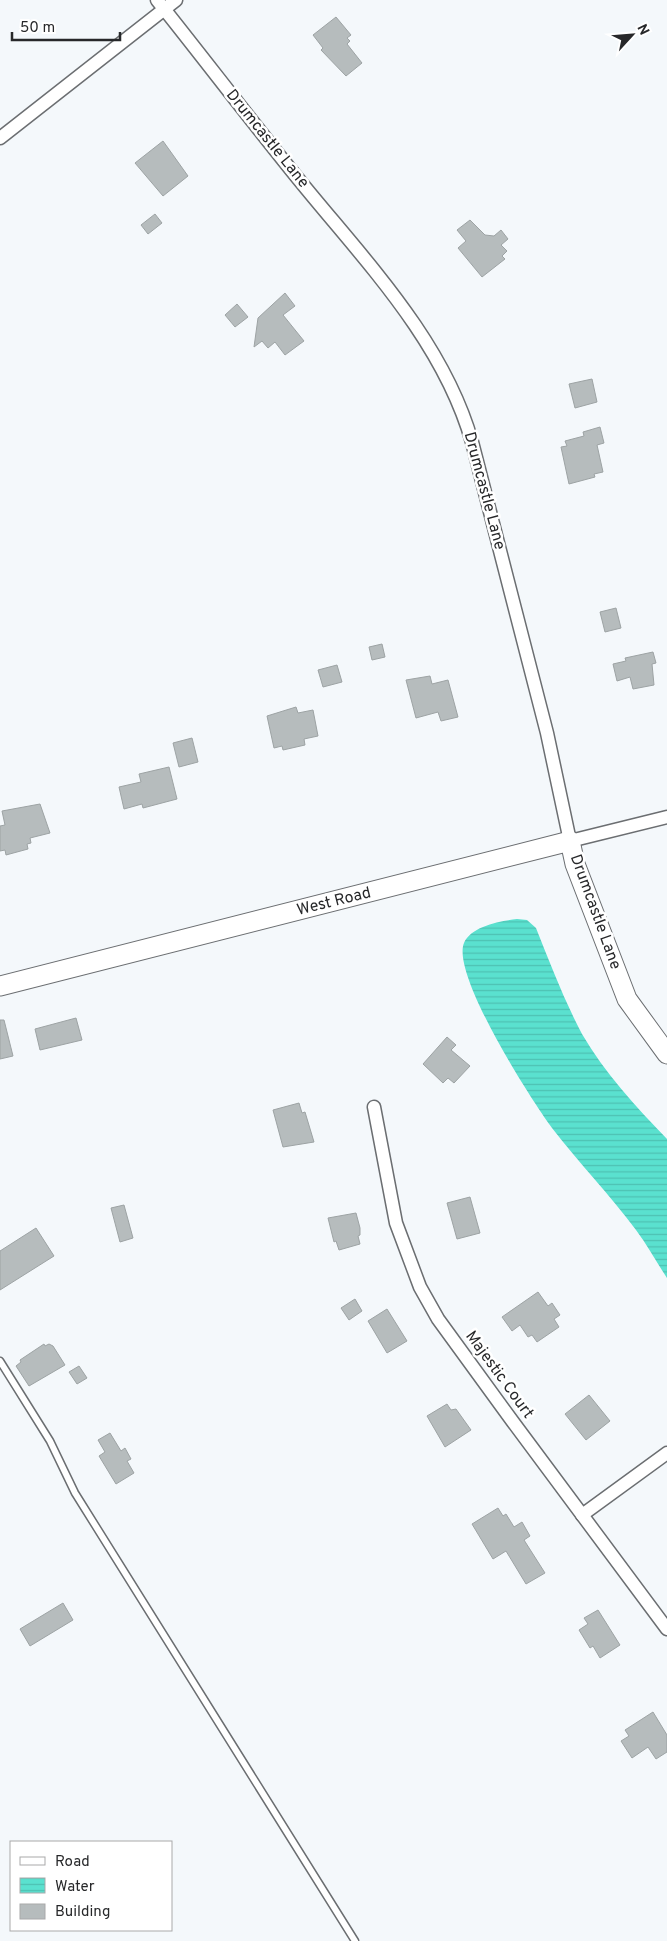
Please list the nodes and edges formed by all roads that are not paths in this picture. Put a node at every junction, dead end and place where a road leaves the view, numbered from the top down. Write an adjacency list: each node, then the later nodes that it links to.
1 (176, 0): 2 (street)
2 (161, 4): 3 (street); 5 (street, Drumcastle Lane)
3 (0, 138)
4 (667, 817): 5 (street, West Road)
5 (570, 841): 6 (street, West Road); 7 (street, Drumcastle Lane)
6 (0, 986)
7 (667, 1054)
8 (374, 1107): 11 (street, Majestic Court)
9 (0, 1361): 13 (lane)
10 (667, 1453): 11 (street)
11 (582, 1515): 12 (street, Majestic Court)
12 (667, 1629)
13 (355, 1941)

